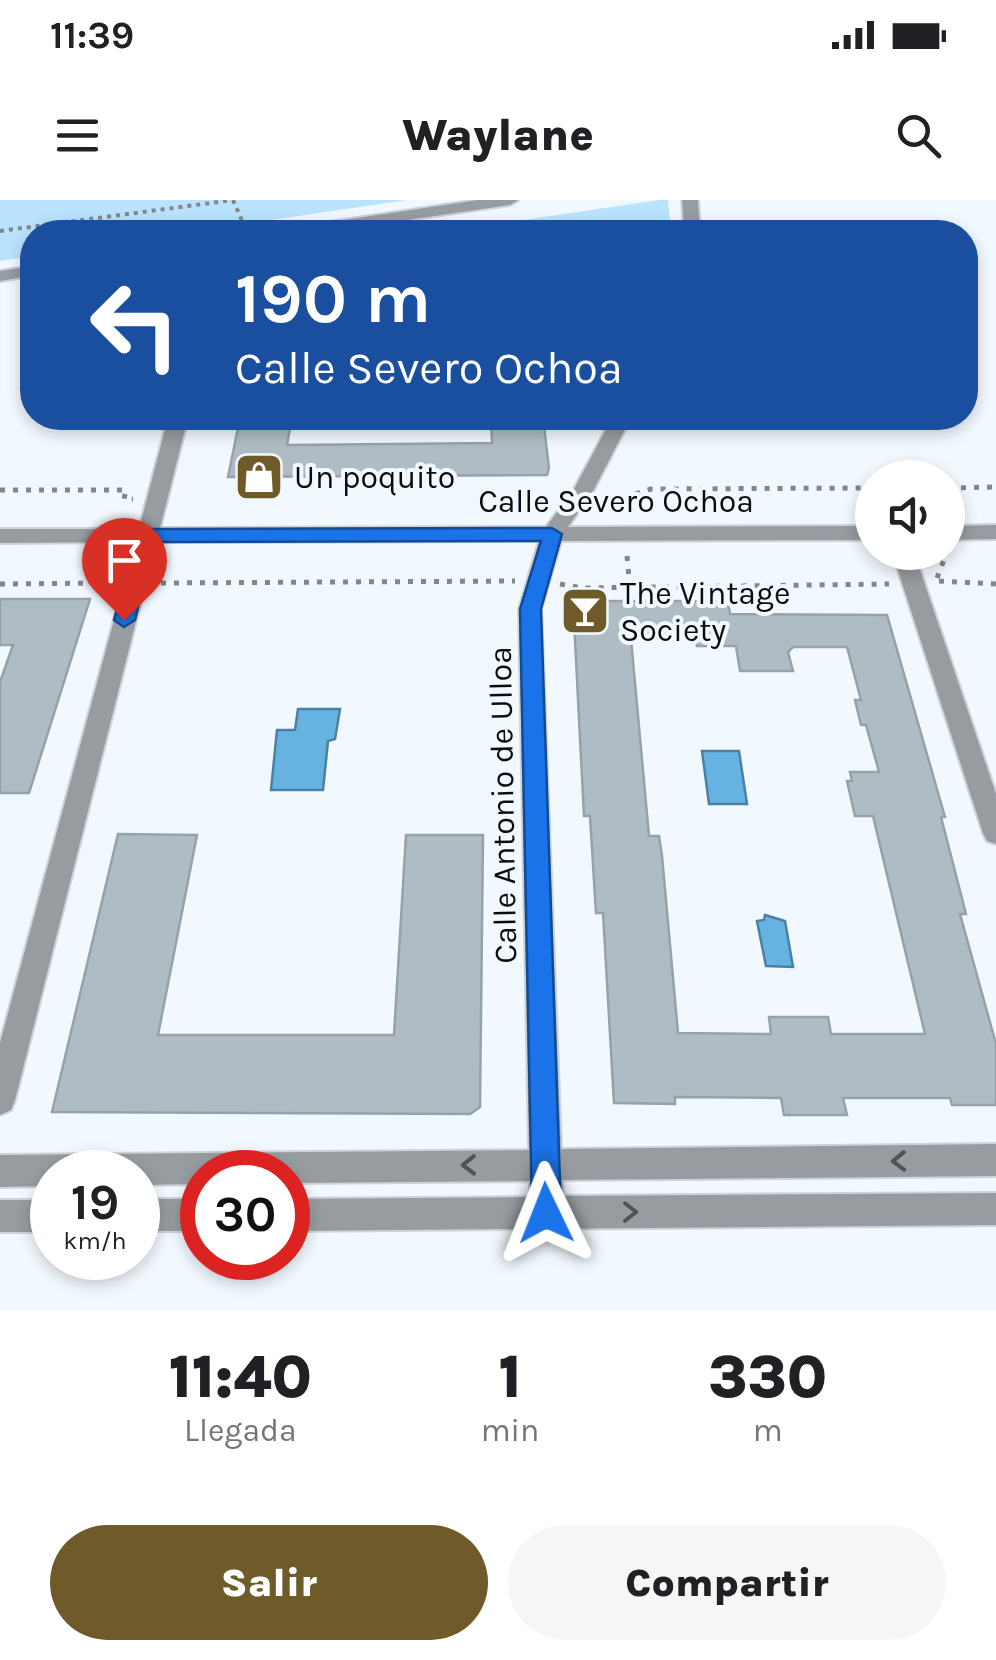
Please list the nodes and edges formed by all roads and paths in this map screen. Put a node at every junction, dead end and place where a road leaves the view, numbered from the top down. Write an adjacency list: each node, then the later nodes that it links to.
1 (233, 200): 3 (path)
2 (510, 200): 4 (street)
3 (83, 220)
4 (376, 220)
5 (175, 430): 12 (street)
6 (615, 430): 16 (street, Calle Antonio de Ulloa)
7 (855, 488): 11 (path)
8 (965, 488): 9 (path)
9 (996, 488)
10 (0, 490): 12 (path)
11 (623, 498)
12 (156, 499): 18 (street)
13 (996, 532): 15 (street)
14 (855, 533): 16 (street, Calle Severo Ochoa)
15 (965, 533)
16 (552, 534): 18 (street, Calle Severo Ochoa); 21 (street, Calle Antonio de Ulloa)
17 (0, 536): 18 (street, Calle Severo Ochoa)
18 (146, 536): 23 (street)
19 (916, 570): 22 (street)
20 (932, 570): 22 (path)
21 (538, 580): 22 (path); 23 (path); 29 (street, Calle Antonio de Ulloa)
22 (923, 580): 25 (path); 26 (street)
23 (134, 583): 24 (path); 27 (street)
24 (0, 584)
25 (996, 584)
26 (996, 833)
27 (0, 1100)
28 (996, 1160): 29 (street, one-way to 29)
29 (545, 1164): 30 (street, one-way to 30); 32 (street, Calle Antonio de Ulloa)
30 (0, 1171)
31 (996, 1210): 32 (street, one-way to 31)
32 (546, 1213): 33 (street)
33 (310, 1214)
34 (0, 1216): 35 (street)
35 (30, 1216)

